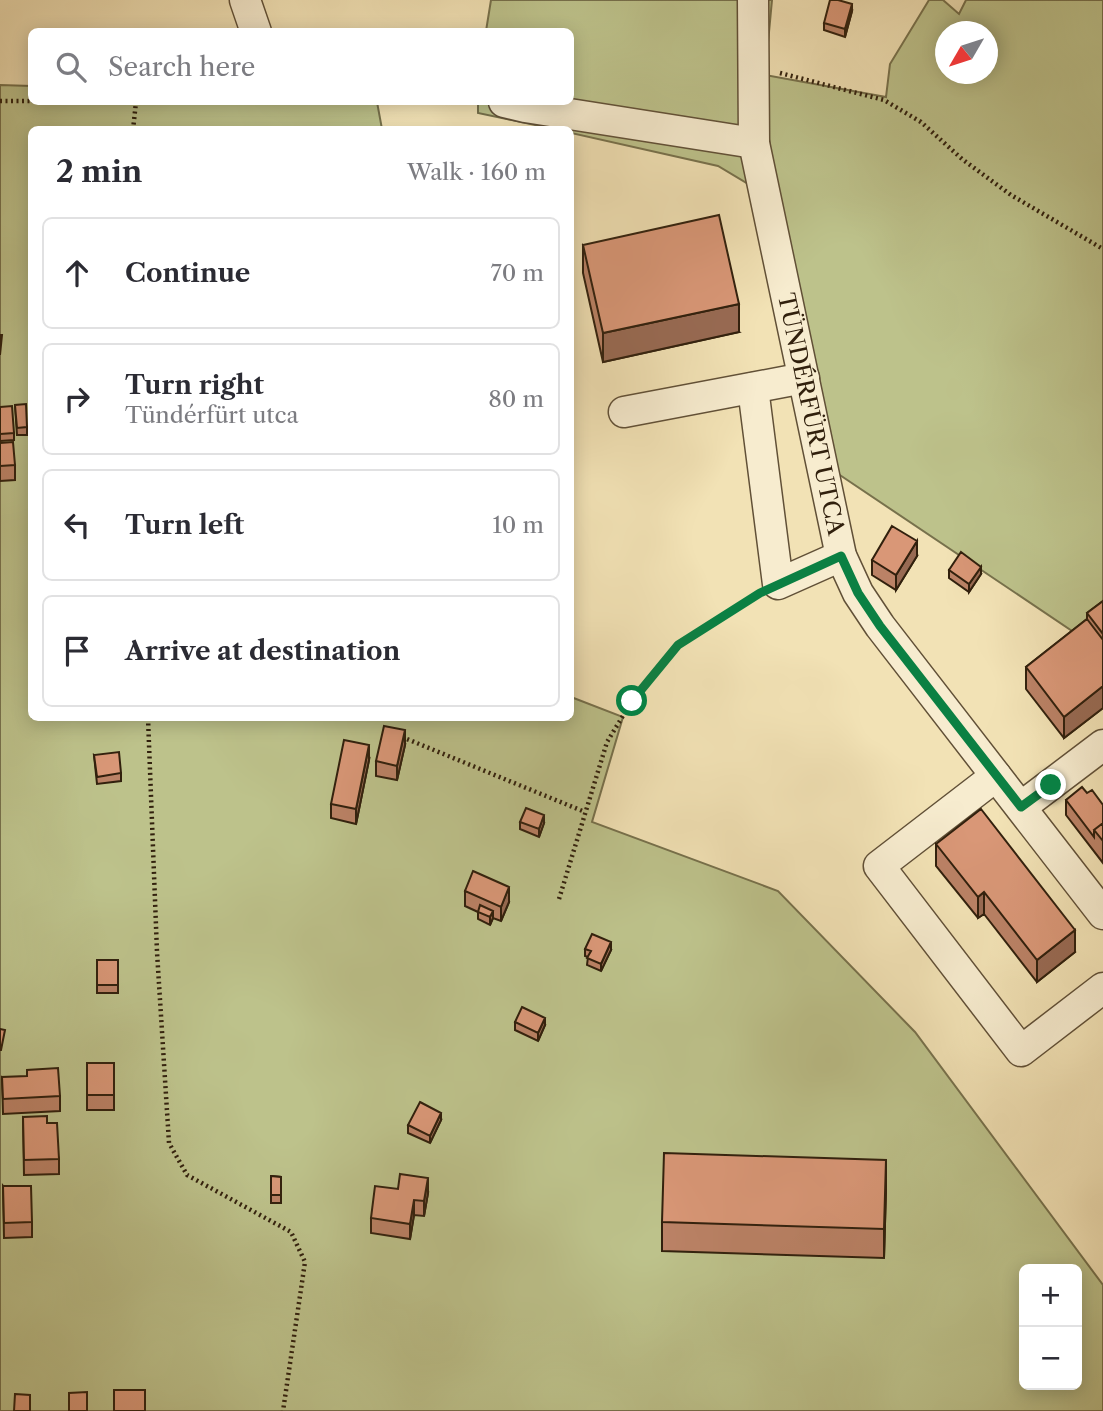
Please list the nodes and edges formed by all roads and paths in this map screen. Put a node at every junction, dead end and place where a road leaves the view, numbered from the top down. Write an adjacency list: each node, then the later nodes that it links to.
1 (245, 0): 3 (street)
2 (753, 0): 4 (street, TÜNDÉRFÜRT UTCA)
3 (255, 28)
4 (752, 66): 10 (street, TÜNDÉRFÜRT UTCA); 11 (path)
5 (0, 101): 6 (path)
6 (28, 101)
7 (136, 105): 9 (path)
8 (517, 105): 10 (street)
9 (133, 126)
10 (754, 143): 12 (street, TÜNDÉRFÜRT UTCA)
11 (1103, 249)
12 (804, 378): 13 (street); 15 (street, TÜNDÉRFÜRT UTCA)
13 (753, 388): 14 (street); 16 (street)
14 (624, 412)
15 (841, 556): 16 (street); 20 (street, TÜNDÉRFÜRT UTCA)
16 (778, 584): 22 (path)
17 (148, 721): 26 (path)
18 (400, 736): 22 (path)
19 (1103, 745): 21 (street)
20 (996, 776): 21 (street, TÜNDÉRFÜRT UTCA); 25 (street)
21 (1021, 807): 24 (street, TÜNDÉRFÜRT UTCA)
22 (585, 812): 23 (path)
23 (559, 899)
24 (1103, 914)
25 (1103, 988)
26 (283, 1411)

